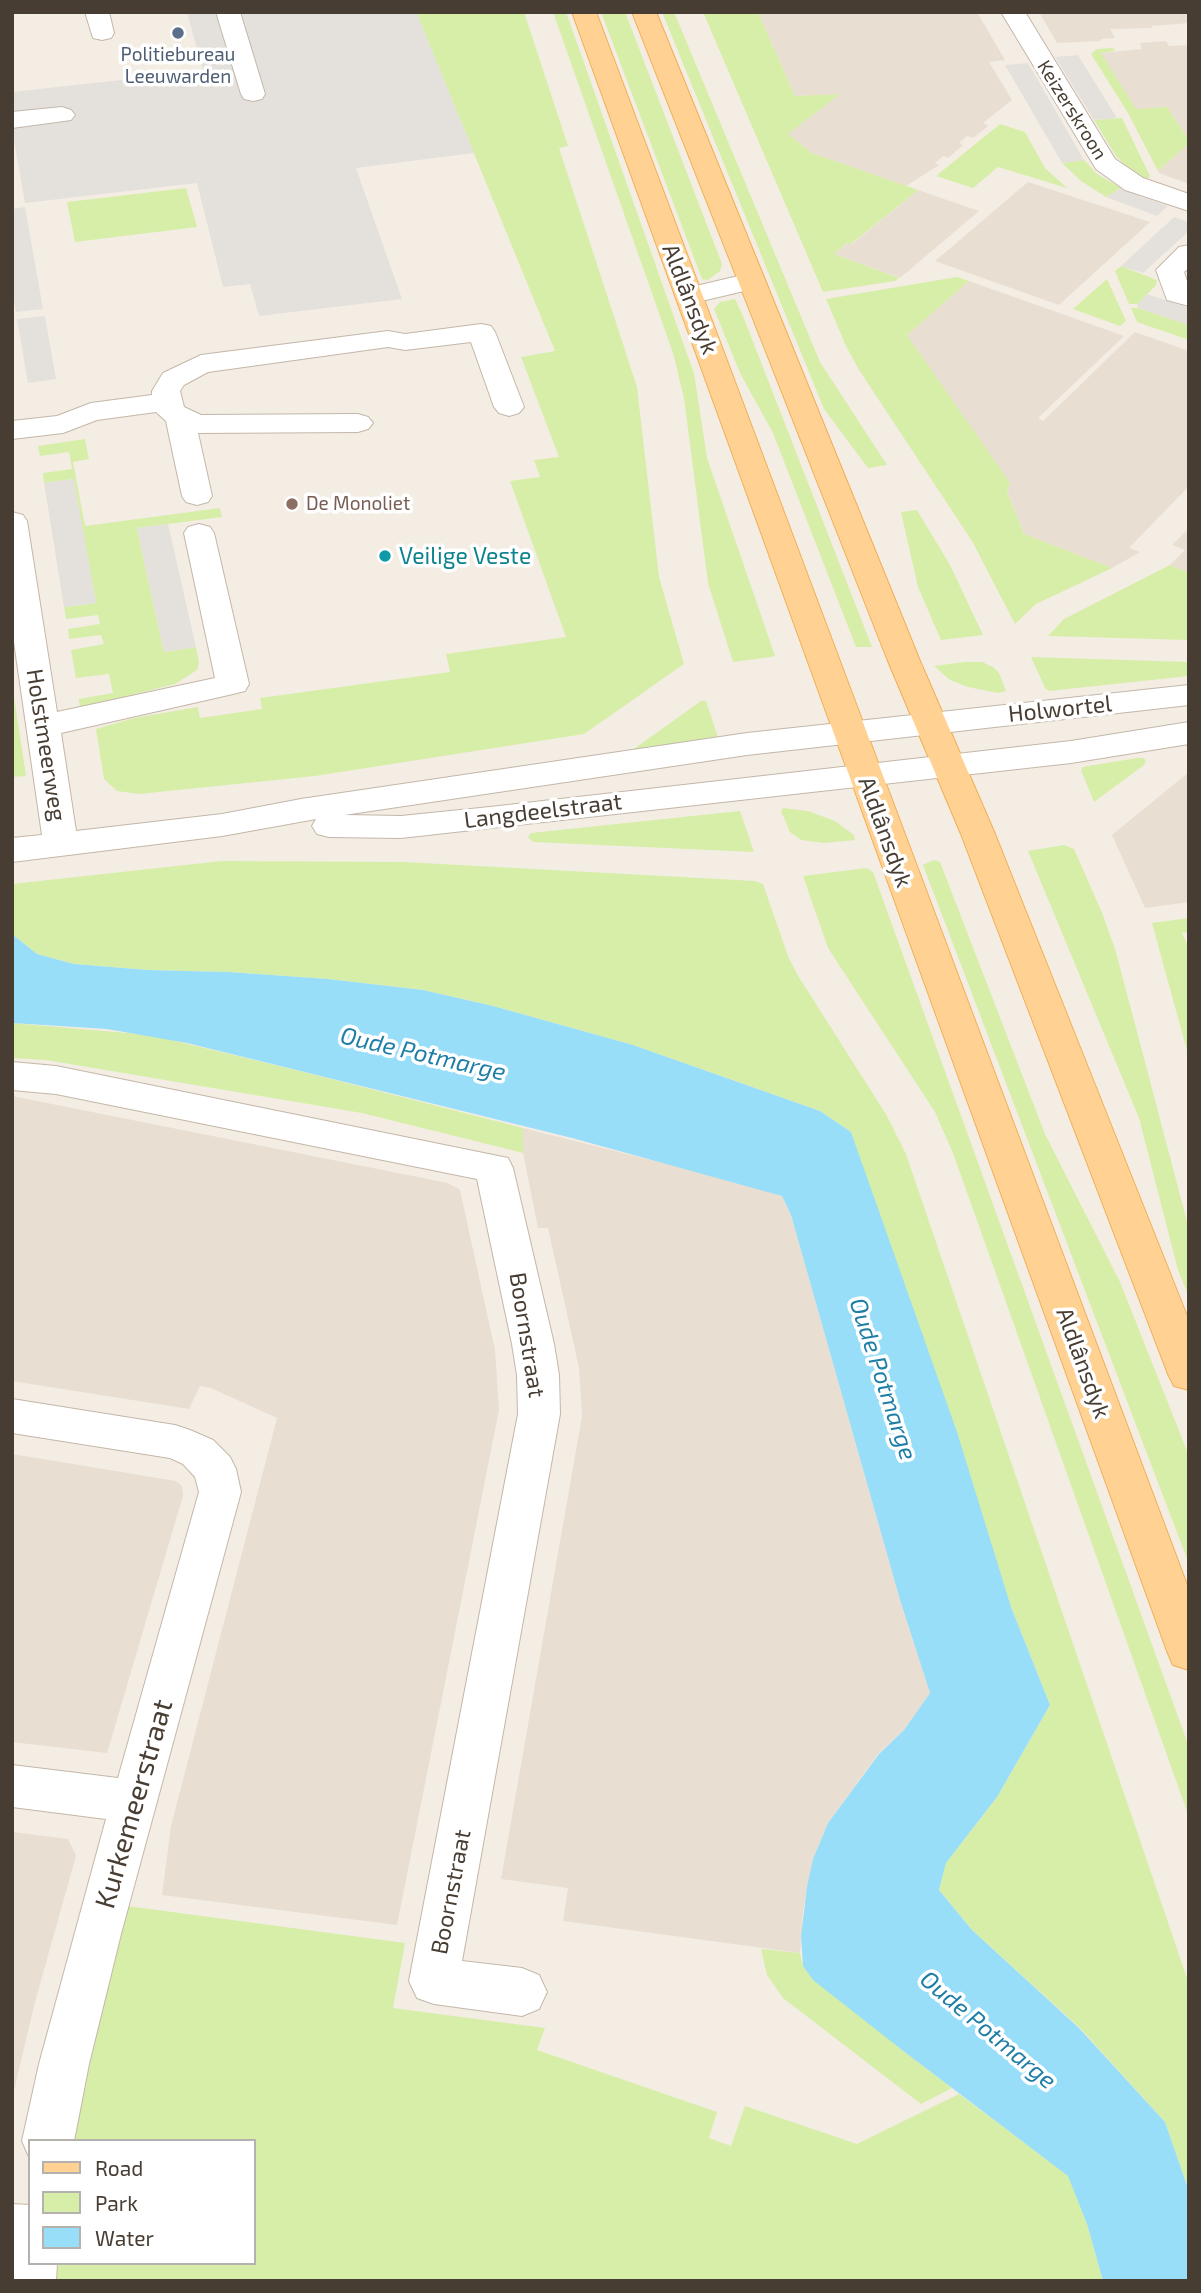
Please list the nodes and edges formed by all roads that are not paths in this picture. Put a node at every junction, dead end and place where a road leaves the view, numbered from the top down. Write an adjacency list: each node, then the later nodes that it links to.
1 (228, 12): 5 (street)
2 (584, 12): 11 (main road, Aldlânsdyk)
3 (644, 12): 10 (main road)
4 (1013, 12): 8 (street, Keizerskroon)
5 (253, 94)
6 (62, 115): 7 (street)
7 (12, 120)
8 (1189, 203)
9 (1189, 253): 12 (street)
10 (751, 281): 11 (street); 21 (main road)
11 (689, 296): 23 (main road, Aldlânsdyk)
12 (1189, 298)
13 (509, 407): 14 (street)
14 (173, 410): 15 (street); 16 (street); 17 (street)
15 (358, 423)
16 (12, 430)
17 (197, 496)
18 (12, 521): 22 (street, Holstmeerweg)
19 (200, 533): 22 (street)
20 (1189, 695): 21 (street, Holwortel)
21 (932, 723): 23 (street, Holwortel); 25 (main road)
22 (43, 725): 28 (street, Holstmeerweg)
23 (849, 732): 26 (main road, Aldlânsdyk); 27 (street, Langdeelstraat)
24 (1189, 733): 25 (street, Holwortel)
25 (949, 765): 26 (street, Holwortel); 31 (main road)
26 (864, 775): 27 (street, Langdeelstraat); 33 (main road, Aldlânsdyk)
27 (222, 825): 28 (street, Langdeelstraat)
28 (61, 844): 29 (street, Langdeelstraat)
29 (12, 850)
30 (12, 1076): 36 (street, Boornstraat)
31 (1189, 1374)
32 (12, 1416): 35 (street, Kurkemeerstraat)
33 (1189, 1650)
34 (12, 1786): 35 (street)
35 (135, 1801): 37 (street, Kurkemeerstraat)
36 (522, 1992)
37 (48, 2139)

